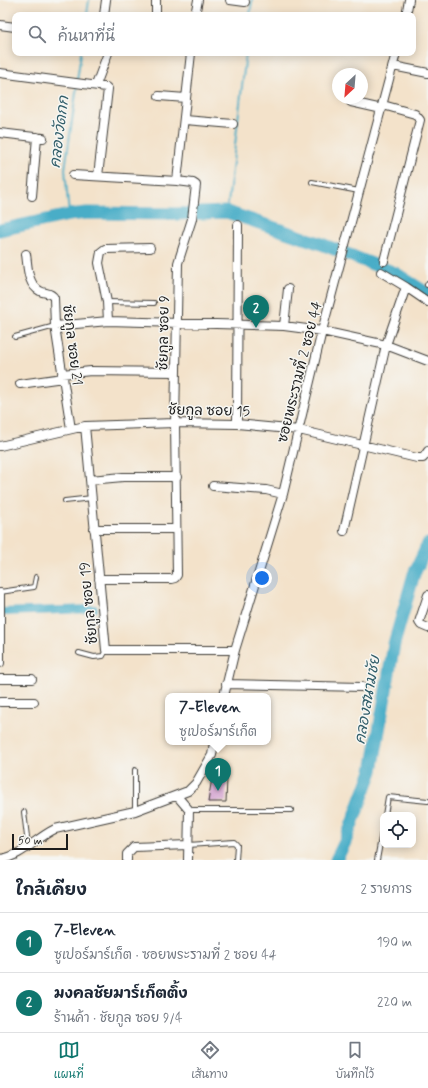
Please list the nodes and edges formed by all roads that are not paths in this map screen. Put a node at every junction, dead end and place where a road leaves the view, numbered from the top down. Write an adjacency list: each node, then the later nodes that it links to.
1 (106, 0): 7 (street)
2 (156, 0): 8 (street)
3 (198, 0): 9 (street)
4 (230, 0): 6 (street)
5 (409, 0): 10 (street)
6 (245, 2)
7 (104, 12)
8 (156, 12)
9 (196, 12)
10 (407, 12)
11 (0, 25): 12 (street)
12 (12, 27)
13 (107, 56): 19 (street)
14 (191, 56): 21 (street)
15 (395, 56): 16 (street, ซอยพระรามที่ 2 ซอย 44)
16 (393, 66): 18 (street); 23 (street, ซอยพระรามที่ 2 ซอย 44)
17 (0, 73): 19 (street)
18 (428, 73)
19 (96, 85): 28 (street)
20 (159, 96): 21 (street)
21 (186, 98): 24 (street)
22 (363, 104): 23 (street)
23 (382, 107): 31 (street, ซอยพระรามที่ 2 ซอย 44); 36 (street)
24 (185, 120): 25 (street); 29 (street)
25 (233, 124)
26 (0, 133): 32 (street)
27 (73, 175): 28 (street, ชัยกูล ซอย 9)
28 (98, 176): 29 (street, ชัยกูล ซอย 9)
29 (177, 181): 44 (street, ชัยกูล ซอย 9)
30 (312, 182): 31 (lane)
31 (360, 191): 48 (street, ซอยพระรามที่ 2 ซอย 44)
32 (32, 196)
33 (238, 225): 45 (street)
34 (150, 248): 40 (street)
35 (26, 254): 46 (street, ชัยกูล ซอย 21)
36 (384, 262)
37 (381, 272): 38 (street)
38 (406, 287): 41 (street); 50 (street)
39 (288, 289): 47 (street)
40 (107, 302): 42 (lane); 43 (street)
41 (428, 302)
42 (154, 303)
43 (108, 321): 44 (street); 46 (street)
44 (177, 323): 45 (street); 52 (street, ชัยกูล ซอย 9)
45 (238, 324): 47 (street); 56 (street)
46 (55, 326): 49 (lane); 53 (street, ชัยกูล ซอย 21)
47 (284, 326): 48 (street)
48 (322, 331): 50 (street); 59 (street, ซอยพระรามที่ 2 ซอย 44)
49 (15, 337)
50 (386, 345): 51 (street); 60 (street)
51 (428, 361)
52 (176, 372): 53 (street); 55 (street, ชัยกูล ซอย 9)
53 (62, 376): 54 (street); 58 (street, ชัยกูล ซอย 21)
54 (20, 384)
55 (175, 423): 56 (street, ชัยกูล ซอย 15); 57 (street, ชัยกูล ซอย 15); 63 (street, ชัยกูล ซอย 9)
56 (238, 424): 59 (street, ชัยกูล ซอย 15)
57 (85, 426): 58 (street, ชัยกูล ซอย 15); 64 (street, ชัยกูล ซอย 19)
58 (71, 429): 61 (street, ชัยกูล ซอย 15)
59 (299, 430): 60 (street, ชัยกูล ซอย 15); 66 (street, ซอยพระรามที่ 2 ซอย 44)
60 (364, 445): 62 (street, ชัยกูล ซอย 15); 71 (street)
61 (0, 446)
62 (428, 452)
63 (177, 477): 64 (street); 70 (street, ชัยกูล ซอย 9)
64 (90, 480): 67 (street, ชัยกูล ซอย 19)
65 (213, 486): 66 (street)
66 (284, 494): 80 (street, ซอยพระรามที่ 2 ซอย 44)
67 (92, 498): 68 (lane); 69 (street, ชัยกูล ซอย 19)
68 (65, 501)
69 (94, 529): 70 (street); 73 (street, ชัยกูล ซอย 19)
70 (176, 529): 73 (street, ชัยกูล ซอย 9)
71 (344, 531)
72 (36, 577): 74 (lane)
73 (99, 579): 79 (street, ชัยกูล ซอย 19)
74 (0, 592): 76 (street)
75 (428, 595): 78 (street)
76 (0, 608): 77 (street)
77 (0, 615): 82 (street)
78 (428, 628)
79 (106, 650): 80 (street, ชัยกูล ซอย 19); 81 (lane)
80 (235, 650): 85 (street, ซอยพระรามที่ 2 ซอย 44)
81 (79, 654)
82 (0, 663)
83 (0, 679): 84 (street)
84 (32, 680)
85 (226, 684): 86 (street); 87 (street, ซอยพระรามที่ 2 ซอย 44)
86 (362, 687)
87 (224, 693)
88 (0, 702): 89 (street)
89 (34, 702)
90 (214, 745): 92 (street)
91 (135, 770): 96 (lane)
92 (177, 796): 94 (street); 96 (street)
93 (428, 801): 98 (lane)
94 (189, 810): 95 (lane); 101 (street)
95 (291, 810)
96 (135, 811): 100 (street)
97 (24, 812): 100 (lane)
98 (386, 812)
99 (380, 844): 106 (lane)
100 (28, 845): 102 (street)
101 (188, 845): 103 (street); 104 (street); 105 (lane)
102 (0, 859)
103 (127, 860)
104 (188, 860)
105 (236, 860)
106 (377, 860)

